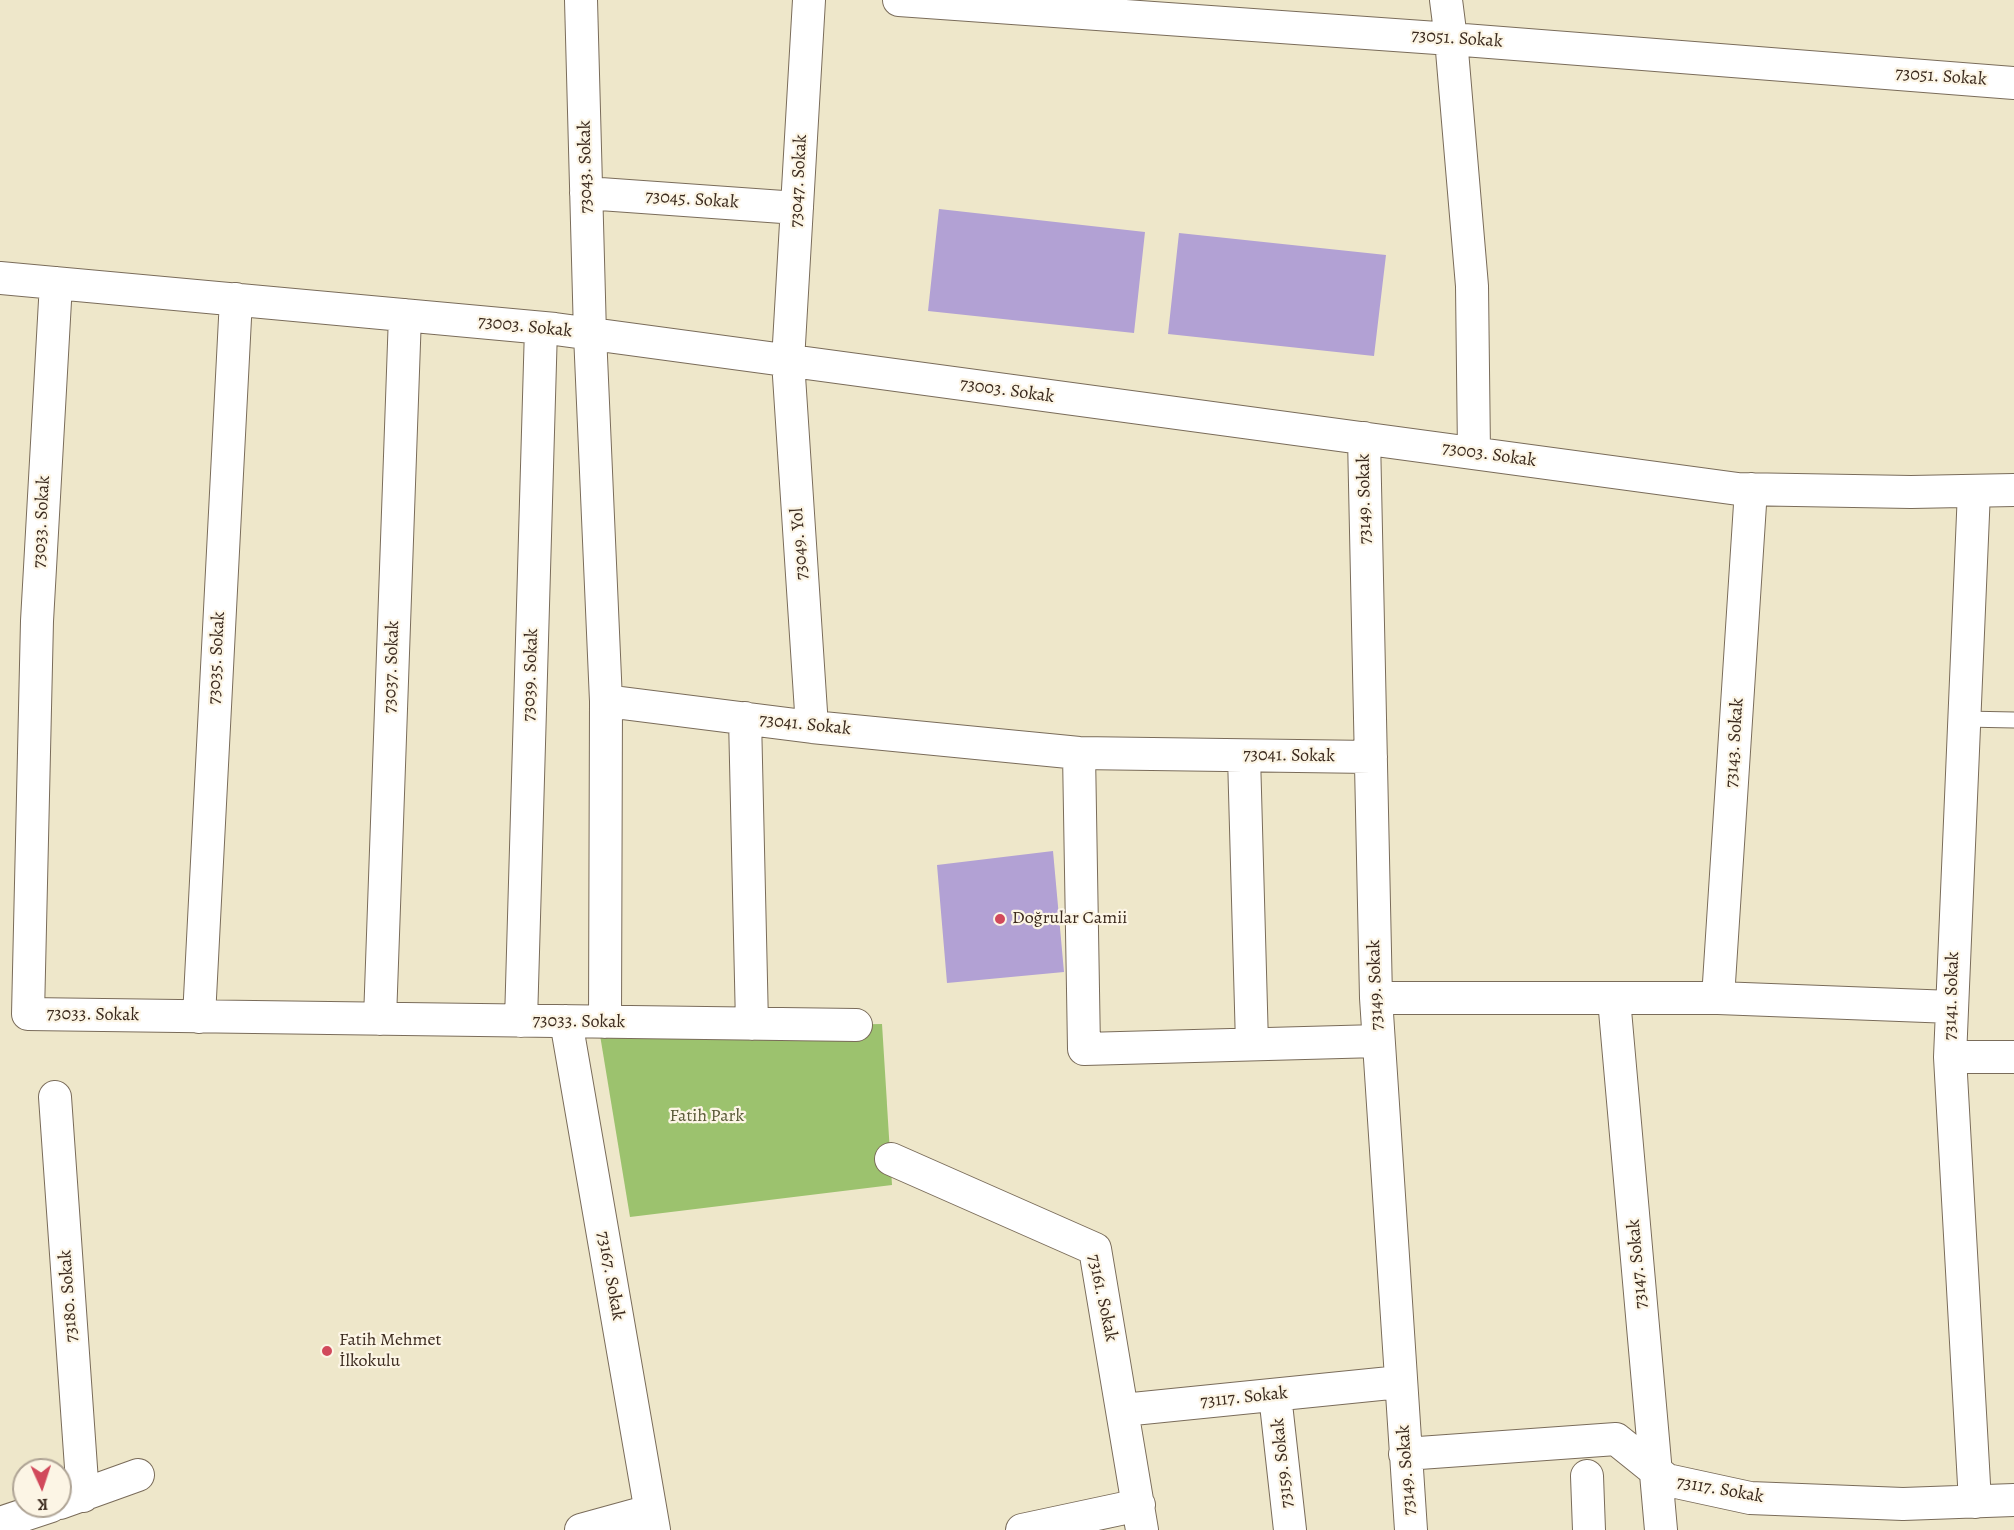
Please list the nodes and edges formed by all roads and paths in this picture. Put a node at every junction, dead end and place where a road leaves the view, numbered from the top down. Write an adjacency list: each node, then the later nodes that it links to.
1 (581, 0): 7 (street, 73043. Sokak)
2 (809, 0): 8 (street, 73047. Sokak)
3 (899, 0): 5 (street, 73051. Sokak)
4 (1446, 0): 5 (street)
5 (1451, 39): 6 (street, 73051. Sokak); 17 (street)
6 (2014, 83)
7 (586, 192): 8 (street, 73045. Sokak); 14 (street, 73043. Sokak)
8 (797, 208): 15 (street, 73047. Sokak)
9 (0, 278): 10 (street, 73003. Sokak)
10 (56, 283): 11 (street, 73003. Sokak); 33 (street, 73033. Sokak)
11 (236, 299): 12 (street, 73003. Sokak); 33 (street, 73035. Sokak)
12 (405, 315): 13 (street, 73003. Sokak); 34 (street, 73037. Sokak)
13 (541, 328): 14 (street, 73003. Sokak); 35 (street, 73039. Sokak)
14 (590, 334): 15 (street, 73003. Sokak); 21 (street)
15 (789, 361): 16 (street, 73003. Sokak); 25 (street, 73049. Yol)
16 (1364, 438): 17 (street, 73003. Sokak); 28 (street, 73149. Sokak)
17 (1474, 453): 18 (street, 73003. Sokak)
18 (1751, 489): 20 (street, 73003. Sokak); 30 (street, 73143. Sokak)
19 (2014, 490): 20 (street, 73003. Sokak)
20 (1974, 491): 23 (street, 73141. Sokak)
21 (606, 701): 22 (street, 73041. Sokak); 37 (street)
22 (745, 718): 25 (street, 73041. Sokak); 38 (street)
23 (1964, 719): 24 (lane); 32 (street, 73141. Sokak)
24 (2014, 720)
25 (812, 727): 26 (street, 73041. Sokak)
26 (1079, 753): 27 (street, 73041. Sokak); 41 (street)
27 (1244, 756): 28 (street, 73041. Sokak); 41 (street)
28 (1371, 757): 29 (street, 73149. Sokak)
29 (1376, 998): 31 (street); 40 (street, 73149. Sokak)
30 (1718, 998): 31 (street); 32 (street)
31 (1614, 999): 51 (street, 73147. Sokak)
32 (1952, 1007): 42 (street, 73141. Sokak)
33 (199, 1017): 34 (street, 73033. Sokak)
34 (380, 1019): 35 (street, 73033. Sokak)
35 (521, 1021): 36 (street, 73033. Sokak)
36 (566, 1021): 37 (street, 73033. Sokak); 59 (street, 73167. Sokak)
37 (605, 1022): 38 (street, 73033. Sokak)
38 (752, 1024): 39 (street, 73033. Sokak)
39 (856, 1025)
40 (1378, 1041): 41 (street); 46 (street, 73149. Sokak)
41 (1252, 1044)
42 (1950, 1057): 43 (street); 55 (street, 73141. Sokak)
43 (2014, 1057)
44 (55, 1097): 50 (street, 73180. Sokak)
45 (891, 1159): 48 (street, 73161. Sokak)
46 (1400, 1382): 47 (street, 73117. Sokak); 49 (street, 73149. Sokak)
47 (1275, 1395): 48 (street, 73117. Sokak); 63 (street, 73159. Sokak)
48 (1123, 1410): 57 (street, 73161. Sokak)
49 (1405, 1454): 51 (street, 73117. Sokak); 64 (street, 73149. Sokak)
50 (59, 1458)
51 (1658, 1472): 55 (street, 73117. Sokak); 66 (street, 73147. Sokak)
52 (138, 1474): 56 (street)
53 (1587, 1476): 65 (street)
54 (2014, 1500): 55 (street, 73117. Sokak)
55 (1975, 1502)
56 (72, 1503)
57 (1140, 1517): 62 (street)
58 (20, 1518): 60 (street)
59 (652, 1521): 61 (street)
60 (0, 1523)
61 (582, 1530)
62 (1022, 1530)
63 (1290, 1530)
64 (1411, 1530)
65 (1589, 1530)
66 (1661, 1530)

